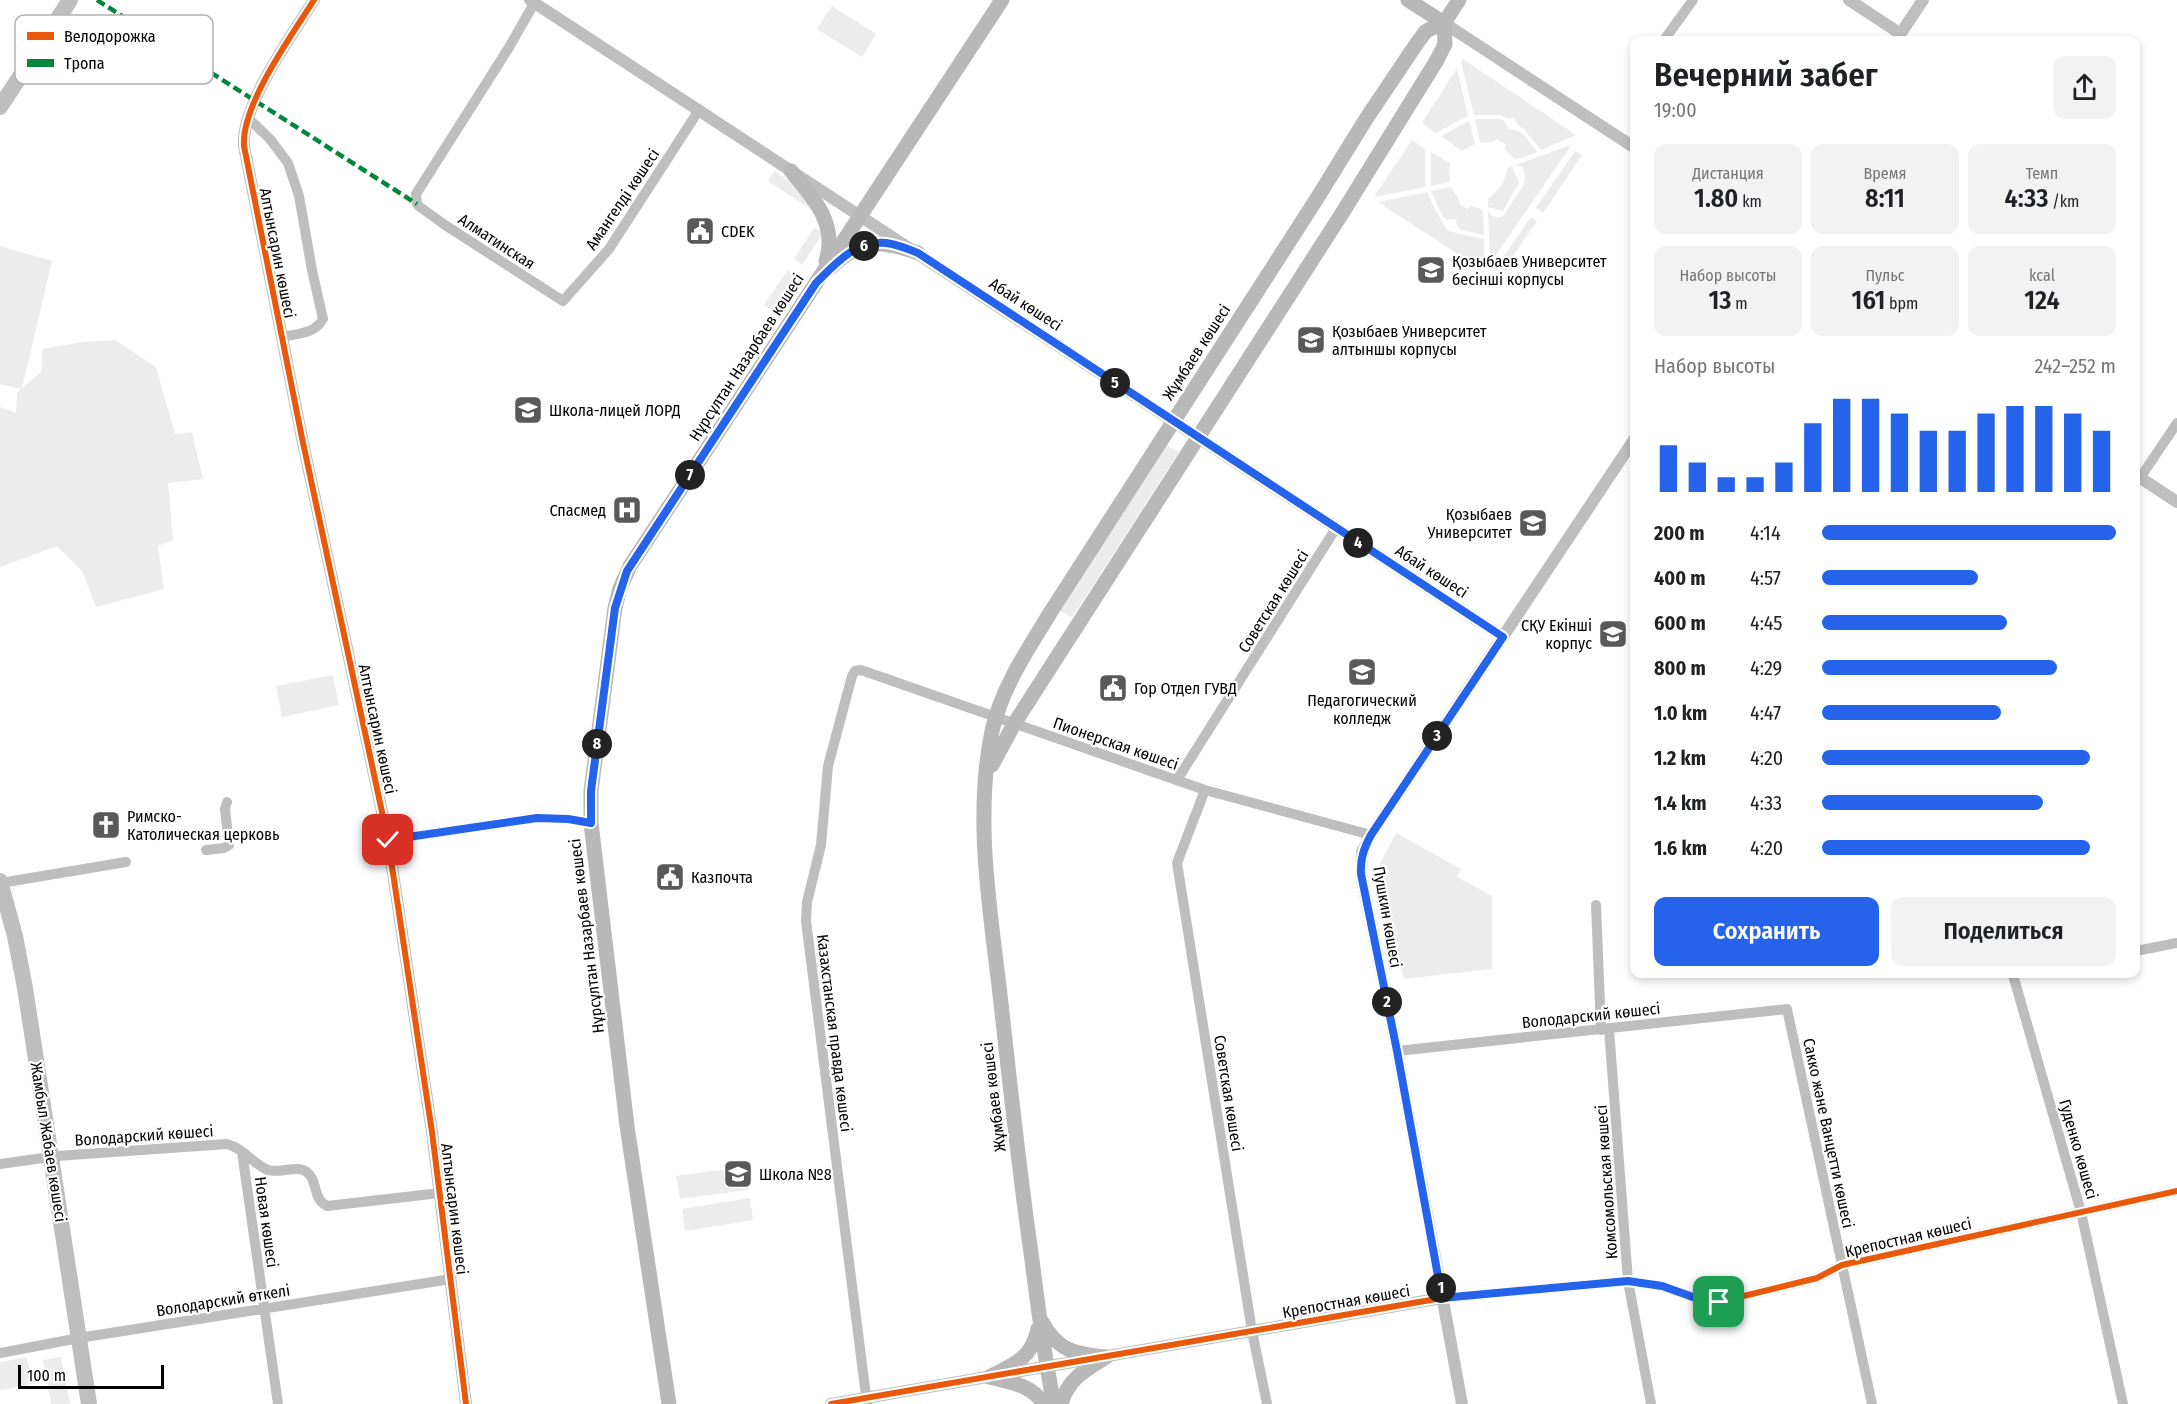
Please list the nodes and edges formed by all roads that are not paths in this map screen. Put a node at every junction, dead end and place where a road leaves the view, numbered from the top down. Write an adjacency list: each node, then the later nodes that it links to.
1 (70, 0): 10 (main road)
2 (314, 0): 18 (street, Алтынсарин көшесі)
3 (1002, 0): 21 (main road, Нұрсұлтан Назарбаев көшесі)
4 (1408, 0): 11 (main road)
5 (1459, 0): 11 (main road, Жұмбаев көшесі)
6 (1693, 0): 12 (street)
7 (1849, 0): 13 (street)
8 (1923, 0): 14 (street)
9 (533, 1): 17 (street, Абай көшесі); 24 (street, Алматинская)
10 (60, 15)
11 (1444, 23): 19 (street); 26 (main road, Жұмбаев көшесі); 28 (main road, Жұмбаев көшесі)
12 (1667, 36)
13 (1899, 36)
14 (1903, 36)
15 (15, 84): 16 (main road)
16 (0, 107)
17 (699, 110): 20 (street, Абай көшесі); 24 (street, Амангелді көшесі)
18 (248, 117): 25 (street, Алтынсарин көшесі); 25 (street)
19 (1630, 145)
20 (791, 171): 21 (street, Абай көшесі); 23 (main road)
21 (860, 215): 22 (street, Абай көшесі); 23 (main road, Нұрсұлтан Назарбаев көшесі)
22 (918, 253): 23 (main road); 26 (street, Абай көшесі)
23 (816, 283): 42 (main road, Нұрсұлтан Назарбаев көшесі)
24 (563, 301)
25 (281, 337): 44 (street, Алтынсарин көшесі)
26 (1173, 421): 28 (street, Абай көшесі); 36 (main road, Жұмбаев көшесі)
27 (2177, 423): 30 (street)
28 (1198, 437): 33 (street, Абай көшесі); 37 (main road, Жұмбаев көшесі)
29 (1630, 446): 34 (street, Пушкин көшесі)
30 (2140, 473)
31 (2140, 477): 32 (street)
32 (2177, 502)
33 (1336, 528): 34 (street, Абай көшесі); 38 (street, Советская көшесі)
34 (1503, 637): 43 (street, Пушкин көшесі)
35 (855, 671): 36 (street, Пионерская көшесі); 73 (street, Казахстанская правда көшесі)
36 (996, 717): 37 (street, Пионерская көшесі); 39 (main road, Жұмбаев көшесі)
37 (1014, 724): 38 (street, Пионерская көшесі); 39 (main road, Жұмбаев көшесі)
38 (1177, 780): 40 (street, Пионерская көшесі)
39 (984, 785): 66 (main road, Жұмбаев көшесі)
40 (1206, 790): 43 (street, Пионерская көшесі); 67 (street, Советская көшесі)
41 (227, 802): 45 (street)
42 (591, 823): 44 (street); 77 (main road, Нұрсұлтан Назарбаев көшесі)
43 (1371, 835): 54 (street, Пушкин көшесі)
44 (383, 840): 59 (street, Алтынсарин көшесі)
45 (206, 850)
46 (126, 862): 47 (street)
47 (0, 882): 56 (main road, Жамбыл Жабаев көшесі)
48 (1596, 905): 53 (street, Комсомольская көшесі)
49 (2177, 943): 50 (street)
50 (2140, 950)
51 (2016, 978): 60 (street, Гуденко көшесі)
52 (1787, 1009): 53 (street, Володарский көшесі); 61 (street, Сакко және Ванцетти көшесі)
53 (1605, 1029): 54 (street, Володарский көшесі); 63 (street, Комсомольская көшесі)
54 (1397, 1051): 64 (street, Пушкин көшесі)
55 (242, 1152): 56 (street, Володарский көшесі); 59 (street, Володарский көшесі); 65 (street, Новая көшесі)
56 (52, 1156): 57 (street, Володарский көшесі); 68 (main road, Жамбыл Жабаев көшесі)
57 (0, 1164)
58 (2177, 1191): 60 (street, Крепостная көшесі)
59 (440, 1193): 62 (street, Алтынсарин көшесі)
60 (2081, 1212): 61 (street, Крепостная көшесі); 86 (street, Гуденко көшесі)
61 (1842, 1265): 63 (street, Крепостная көшесі); 85 (street, Сакко және Ванцетти көшесі)
62 (451, 1279): 65 (street, Володарский өткелі); 76 (street, Алтынсарин көшесі)
63 (1628, 1281): 64 (street, Крепостная көшесі); 84 (street, Комсомольская көшесі)
64 (1442, 1298): 67 (street, Крепостная көшесі); 83 (street, Пушкин көшесі)
65 (264, 1308): 68 (street, Володарский өткелі); 75 (street, Новая көшесі)
66 (1039, 1317): 70 (main road); 71 (main road, Жұмбаев көшесі); 72 (main road)
67 (1252, 1331): 70 (street, Крепостная көшесі); 82 (street, Советская көшесі)
68 (79, 1338): 69 (street, Володарский өткелі); 74 (main road, Жамбыл Жабаев көшесі)
69 (0, 1353)
70 (1106, 1357): 71 (street, Крепостная көшесі); 81 (main road)
71 (1046, 1368): 72 (street, Крепостная көшесі); 80 (main road, Жұмбаев көшесі)
72 (989, 1377): 73 (street, Крепостная көшесі); 79 (main road)
73 (866, 1401): 78 (street, Крепостная көшесі)
74 (89, 1404)
75 (278, 1404)
76 (466, 1404)
77 (669, 1404)
78 (831, 1404)
79 (1044, 1404)
80 (1054, 1404)
81 (1061, 1404)
82 (1267, 1404)
83 (1462, 1404)
84 (1651, 1404)
85 (1872, 1404)
86 (2123, 1404)

